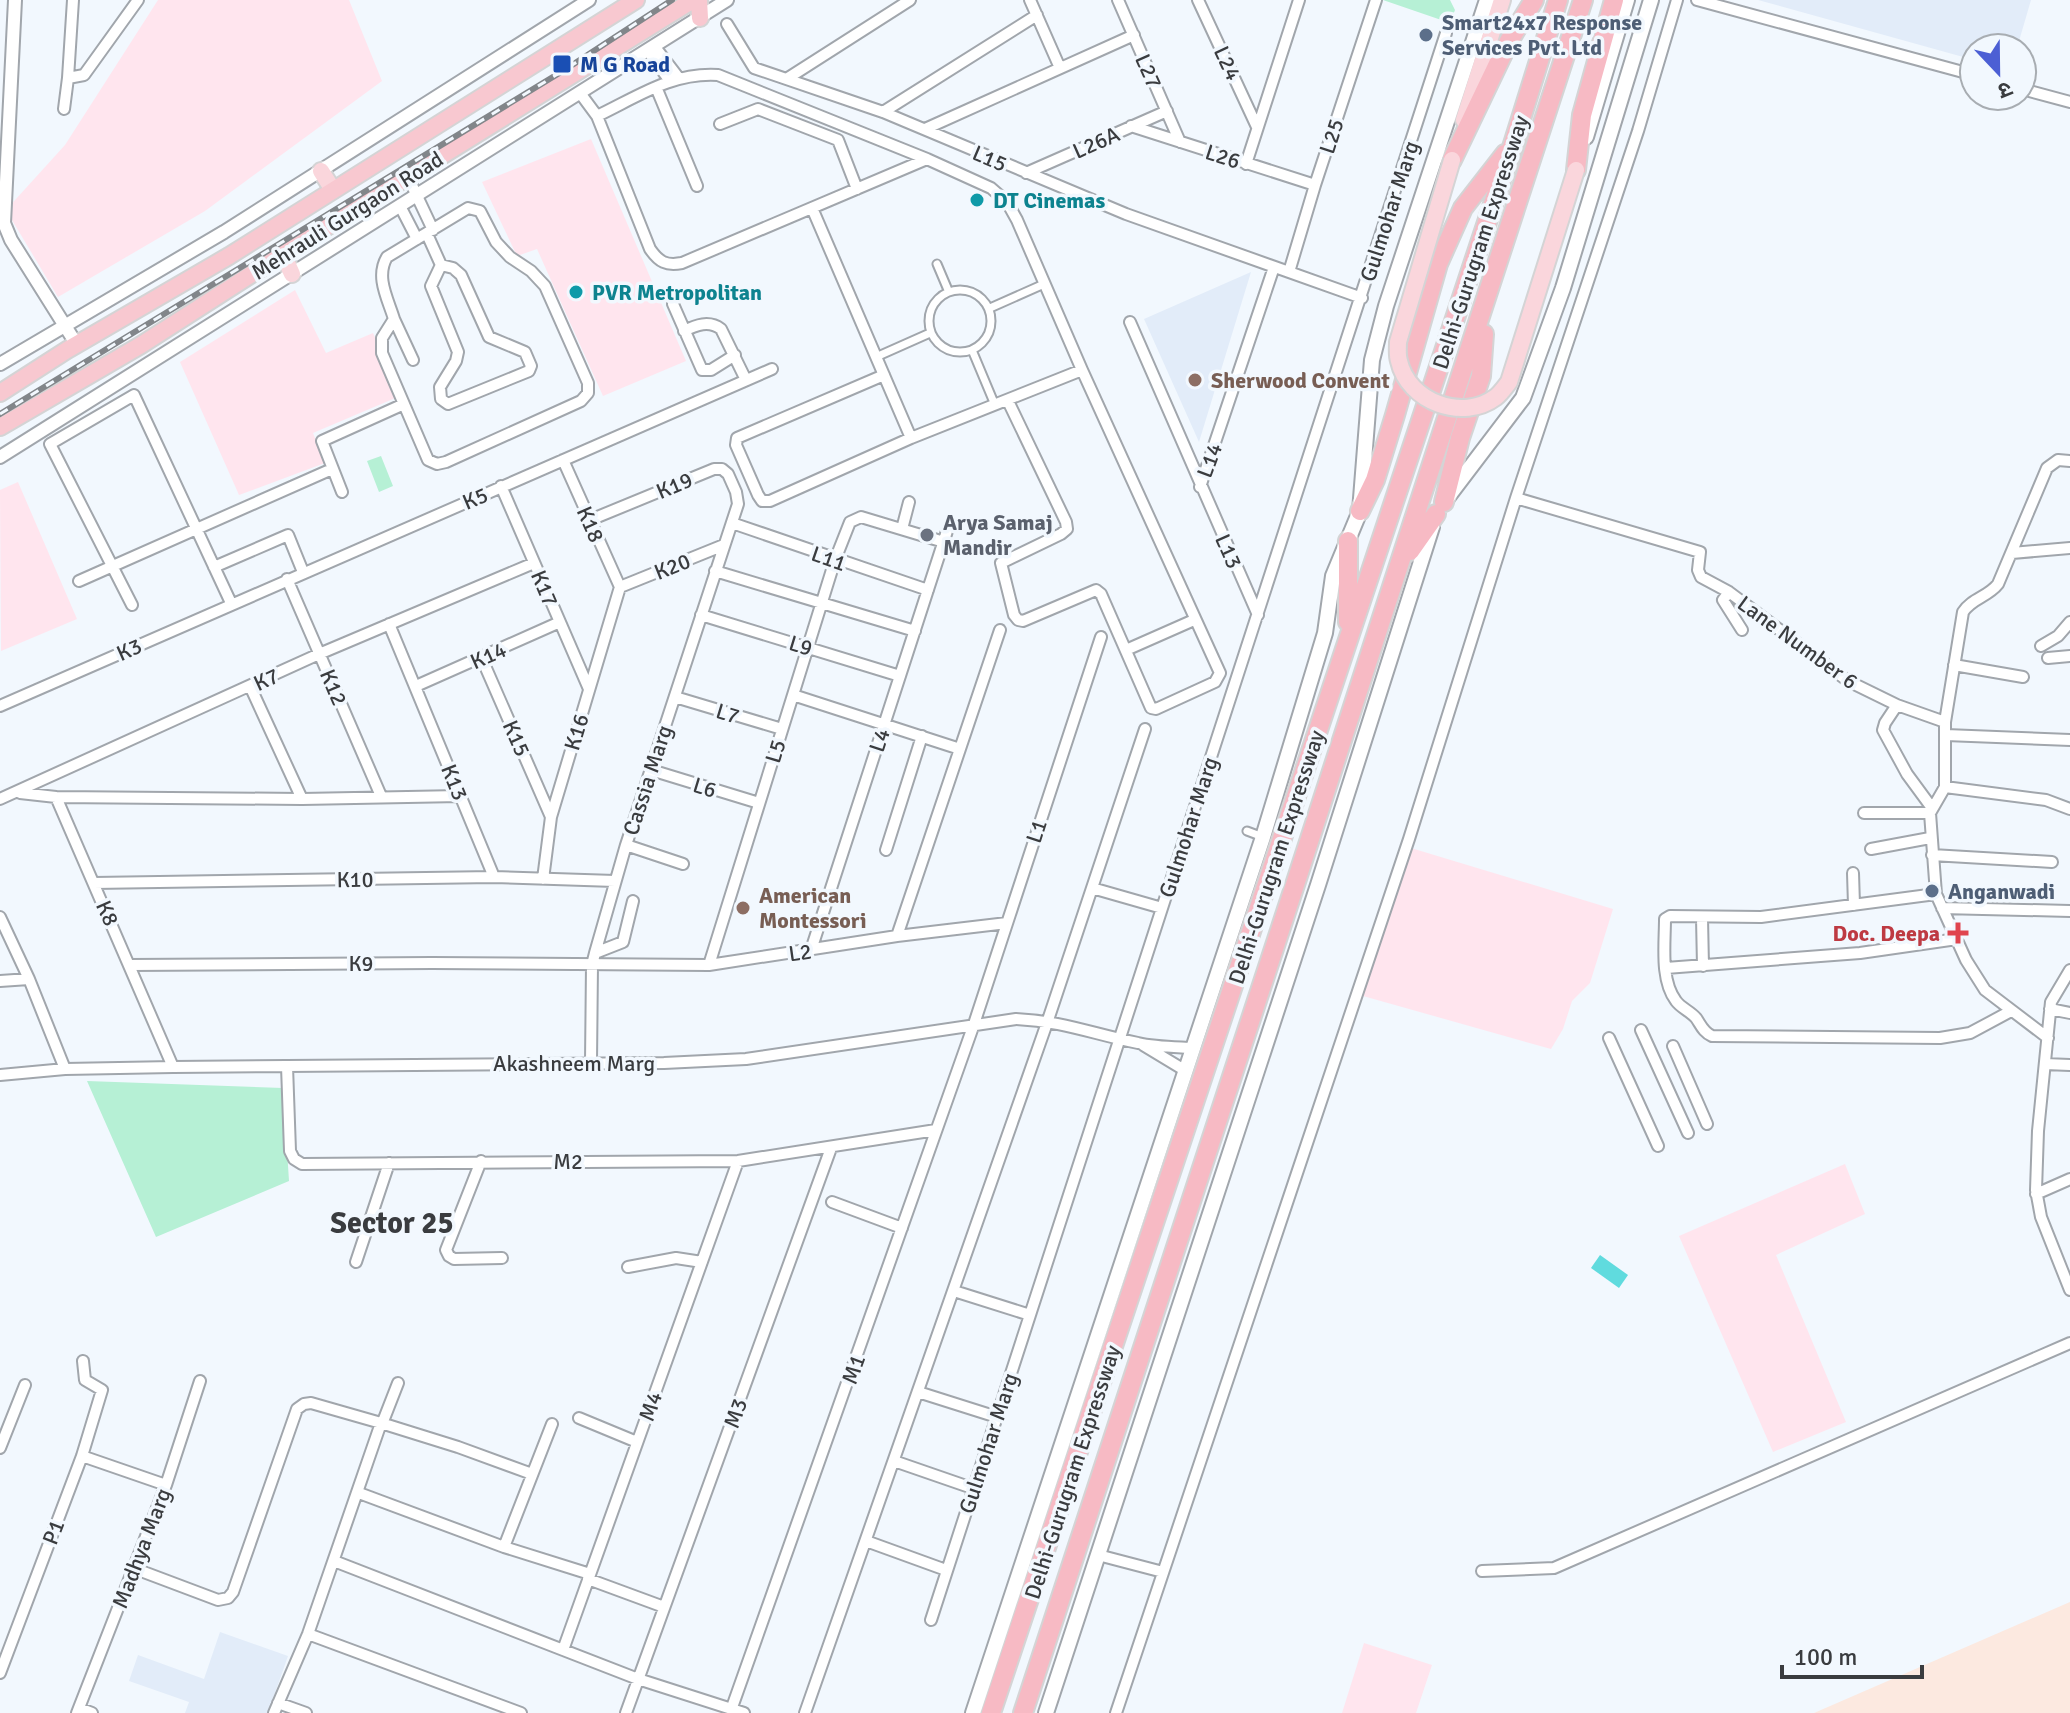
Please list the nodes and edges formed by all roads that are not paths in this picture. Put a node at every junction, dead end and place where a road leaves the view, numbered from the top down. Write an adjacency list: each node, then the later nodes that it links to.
1 (15, 0): 79 (street)
2 (73, 0): 33 (street)
3 (138, 0): 33 (street)
4 (589, 0): 54 (street)
5 (636, 0): 60 (highway, Mehrauli Gurgaon Road)
6 (693, 0): 56 (highway, Mehrauli Gurgaon Road)
7 (699, 0): 26 (highway)
8 (727, 0): 26 (street)
9 (910, 0): 34 (street)
10 (1030, 0): 25 (street)
11 (1118, 0): 29 (street, L27)
12 (1198, 0): 46 (street, L24)
13 (1299, 0): 46 (street)
14 (1376, 0): 57 (street, L25)
15 (1487, 0): 109 (main road)
16 (1502, 0): 51 (main road)
17 (1534, 0): 51 (highway)
18 (1558, 0): 48 (highway, Delhi-Gurugram Expressway)
19 (1583, 0): 74 (highway, Delhi-Gurugram Expressway)
20 (1614, 0): 53 (highway)
21 (1627, 0): 53 (main road)
22 (1651, 0): 108 (main road)
23 (1677, 0): 105 (street)
24 (1697, 0): 32 (street)
25 (1037, 15): 31 (street); 42 (street)
26 (700, 18): 30 (street)
27 (727, 24): 34 (street, L15)
28 (1446, 33): 73 (street, Gulmohar Marg)
29 (1134, 35): 31 (street); 41 (street, L27)
30 (652, 49): 35 (street); 37 (street)
31 (1060, 68): 47 (street)
32 (1958, 71)
33 (68, 78): 40 (street)
34 (788, 78): 42 (street, L15)
35 (674, 79): 36 (street); 50 (street)
36 (656, 87): 43 (street); 58 (street)
37 (580, 93): 43 (street); 61 (street)
38 (2038, 93): 39 (street)
39 (2070, 102)
40 (64, 109)
41 (1167, 111): 45 (street, L26A); 49 (street, L27)
42 (883, 112): 47 (street, L15)
43 (597, 116): 63 (street)
44 (720, 124): 59 (street)
45 (1131, 126): 49 (street, L26); 55 (street, L26A)
46 (1257, 127): 52 (street)
47 (925, 129): 55 (street, L15)
48 (1514, 141): 109 (highway); 146 (highway, Delhi-Gurugram Expressway)
49 (1180, 142): 52 (street, L26)
50 (927, 159): 59 (street); 71 (street)
51 (1452, 160): 53 (main road, bridge)
52 (1246, 164): 57 (street, L26)
53 (1576, 170)
54 (321, 171): 60 (main road); 79 (street)
55 (1026, 173): 68 (street, L15)
56 (408, 177): 61 (street); 65 (highway, Mehrauli Gurgaon Road)
57 (1315, 185): 69 (street, L25)
58 (697, 186)
59 (857, 189): 63 (street)
60 (333, 190): 82 (highway, Mehrauli Gurgaon Road)
61 (418, 194): 62 (street); 64 (street)
62 (400, 206): 64 (street); 70 (street)
63 (812, 208): 85 (street)
64 (426, 234): 67 (street); 77 (street); 94 (street)
65 (283, 254): 70 (main road); 96 (highway, Mehrauli Gurgaon Road)
66 (937, 264): 72 (street)
67 (441, 265): 67 (street)
68 (1274, 267): 69 (street); 103 (street, L14)
69 (1289, 272): 73 (street)
70 (292, 274): 98 (street)
71 (1044, 284): 76 (street); 89 (street)
72 (948, 290): 76 (street); 81 (street)
73 (1362, 298): 137 (street, Gulmohar Marg)
74 (1487, 303): 108 (highway); 125 (highway, Delhi-Gurugram Expressway)
75 (673, 304): 80 (street)
76 (990, 308): 83 (street)
77 (394, 319): 86 (street); 94 (street)
78 (1130, 322): 103 (street, L14)
79 (64, 325): 82 (street); 87 (street)
80 (684, 331): 84 (street); 84 (street)
81 (930, 333): 83 (street); 85 (street)
82 (77, 345): 92 (highway, Mehrauli Gurgaon Road)
83 (972, 350): 95 (street)
84 (735, 355): 91 (street)
85 (876, 357): 90 (street)
86 (413, 360)
87 (0, 364)
88 (772, 369): 91 (street, K5)
89 (1082, 370): 93 (street); 138 (street)
90 (884, 375): 97 (street); 97 (street)
91 (746, 380): 99 (street, K5)
92 (0, 393)
93 (1008, 401): 95 (street); 149 (street)
94 (404, 404): 101 (street)
95 (995, 405): 97 (street)
96 (0, 427)
97 (911, 438)
98 (0, 457)
99 (563, 460): 102 (street, K5); 110 (street, K18)
100 (2070, 461): 119 (street)
101 (332, 469): 104 (street); 112 (street)
102 (501, 486): 121 (street, K17); 126 (street, K5)
103 (1200, 487): 137 (street, L13)
104 (342, 492)
105 (1516, 498): 132 (street, Lane Number 6); 286 (street)
106 (909, 502): 113 (street)
107 (738, 504): 110 (street, K19); 111 (street, Cassia Marg)
108 (1440, 508): 125 (highway); 281 (main road)
109 (1360, 511): 115 (main road)
110 (590, 520): 129 (street, K18)
111 (732, 523): 117 (street, Cassia Marg); 120 (street, L11)
112 (196, 528): 122 (street); 122 (street); 123 (street)
113 (902, 529): 116 (street); 120 (street, L5)
114 (947, 531): 116 (street, L4)
115 (1348, 541): 146 (highway); 186 (main road)
116 (944, 542): 130 (street, L4)
117 (724, 545): 124 (street, Cassia Marg); 129 (street, K20)
118 (2070, 548): 119 (street)
119 (2012, 553): 154 (street)
120 (835, 560): 130 (street, L11); 134 (street, L5)
121 (534, 563): 139 (street, K17); 141 (street, K7)
122 (112, 566): 128 (street); 135 (street)
123 (214, 567): 126 (street); 133 (street)
124 (715, 571): 134 (street); 136 (street, Cassia Marg)
125 (1396, 571): 305 (highway, Delhi-Gurugram Expressway)
126 (303, 572): 127 (street, K5)
127 (287, 579): 131 (street, K5); 150 (street, K12)
128 (79, 581)
129 (620, 587): 159 (street, K16)
130 (928, 590): 144 (street, L4)
131 (258, 591): 133 (street, K3)
132 (1729, 592): 143 (street); 162 (street, Lane Number 6)
133 (231, 603): 163 (street, K3)
134 (821, 603): 144 (street); 148 (street, L5)
135 (132, 605)
136 (701, 615): 148 (street, L9); 161 (street, Cassia Marg)
137 (1258, 615): 203 (street, Gulmohar Marg)
138 (1194, 620): 149 (street); 149 (street)
139 (560, 622): 153 (street, K14); 159 (street, K17)
140 (2070, 622): 147 (street)
141 (389, 624): 150 (street, K7); 158 (street, K13)
142 (1000, 630): 171 (street)
143 (1742, 630)
144 (915, 631): 155 (street, L4)
145 (1101, 637): 208 (street, L1)
146 (1348, 641): 304 (highway, Delhi-Gurugram Expressway)
147 (2041, 646)
148 (807, 647): 155 (street, L9); 160 (street, L5)
149 (1126, 650)
150 (319, 654): 157 (street, K7); 175 (street, K12)
151 (2070, 656): 152 (street)
152 (2048, 658)
153 (482, 659): 158 (street, K14); 184 (street, K15)
154 (1954, 665): 156 (street); 164 (street)
155 (900, 676): 165 (street, L4)
156 (2023, 677)
157 (250, 686): 174 (street, K7); 179 (street)
158 (416, 686): 176 (street, K13)
159 (589, 689): 184 (street, K16)
160 (793, 695): 165 (street); 166 (street, L5)
161 (675, 697): 166 (street, L7); 172 (street, Cassia Marg)
162 (1897, 705): 164 (street, Lane Number 6); 182 (street)
163 (0, 706)
164 (1945, 722): 168 (street)
165 (884, 724): 169 (street); 211 (street, L4)
166 (782, 729): 180 (street, L5)
167 (1145, 729): 199 (street)
168 (1946, 735): 170 (street); 173 (street)
169 (922, 736): 171 (street); 190 (street)
170 (2070, 740)
171 (960, 749): 209 (street)
172 (651, 770): 180 (street, L6); 188 (street, Cassia Marg)
173 (1945, 787): 181 (street); 182 (street)
174 (17, 793): 177 (street); 178 (street, K7)
175 (381, 796): 176 (street); 179 (street)
176 (460, 796): 195 (street, K13)
177 (56, 797): 179 (street); 198 (street, K8)
178 (0, 799)
179 (302, 799)
180 (759, 803): 215 (street, L5)
181 (2070, 809)
182 (1931, 810): 183 (street); 187 (street)
183 (1864, 813)
184 (551, 817): 196 (street, K16)
185 (1247, 831): 186 (street)
186 (1263, 837): 232 (main road)
187 (1930, 838): 189 (street); 191 (street)
188 (626, 845): 193 (street); 197 (street, Cassia Marg)
189 (1871, 849)
190 (886, 850)
191 (1932, 855): 192 (street); 200 (street)
192 (2052, 862)
193 (683, 864)
194 (1853, 873): 202 (street)
195 (494, 877): 196 (street, K10); 198 (street, K10)
196 (543, 879): 197 (street, K10)
197 (615, 881): 212 (street, Cassia Marg)
198 (94, 883): 213 (street, K8)
199 (1092, 888): 203 (street); 224 (street)
200 (1936, 894): 202 (street); 204 (street)
201 (633, 901): 212 (street)
202 (1854, 905): 207 (street)
203 (1162, 908): 229 (street, Gulmohar Marg)
204 (1942, 908): 205 (street); 210 (street)
205 (2070, 911)
206 (0, 917): 219 (street)
207 (1702, 918): 216 (street); 217 (street)
208 (1007, 923): 209 (street, L2); 225 (street, L1)
209 (897, 936): 211 (street, L2)
210 (1957, 939): 216 (street); 222 (street)
211 (811, 950): 215 (street, L2)
212 (595, 953): 214 (street, Cassia Marg)
213 (130, 965): 214 (street, K9); 237 (street, K8)
214 (592, 965): 215 (street, L2); 233 (street, Cassia Marg)
215 (709, 965)
216 (1703, 966): 217 (street)
217 (1666, 968): 222 (street)
218 (2070, 970): 221 (street)
219 (29, 979): 220 (street); 238 (street)
220 (0, 981)
221 (2050, 1009): 223 (street); 228 (street)
222 (2011, 1011): 228 (street)
223 (2070, 1013)
224 (1048, 1020): 225 (street, Akashneem Marg); 229 (street, Akashneem Marg); 258 (street)
225 (974, 1024): 233 (street, Akashneem Marg); 242 (street, M1)
226 (1641, 1030): 243 (street)
227 (1609, 1038): 244 (street)
228 (2048, 1038): 234 (street)
229 (1119, 1039): 230 (street, Akashneem Marg); 259 (street, Gulmohar Marg)
230 (1141, 1044): 232 (street, Akashneem Marg); 239 (street, Akashneem Marg)
231 (1673, 1046): 241 (street)
232 (1193, 1048): 239 (main road)
233 (591, 1062): 236 (street, Akashneem Marg)
234 (2045, 1064): 235 (street); 250 (street)
235 (2070, 1065)
236 (287, 1066): 237 (street, Akashneem Marg); 248 (street, M2)
237 (173, 1067): 238 (street, Akashneem Marg)
238 (65, 1069): 240 (street, Akashneem Marg)
239 (1186, 1071): 303 (main road)
240 (0, 1075)
241 (1707, 1124)
242 (936, 1130): 245 (street, M2); 252 (street, M1)
243 (1688, 1133)
244 (1658, 1146)
245 (831, 1148): 247 (street, M2); 288 (street, M3)
246 (481, 1161): 247 (street, M2); 248 (street, M2); 253 (street)
247 (738, 1161): 255 (street, M4)
248 (389, 1163): 254 (street)
249 (2070, 1179): 250 (street)
250 (2036, 1194): 257 (street)
251 (832, 1202): 252 (street)
252 (902, 1228): 296 (street, M1)
253 (502, 1258)
254 (356, 1262)
255 (702, 1262): 256 (street); 271 (street, M4)
256 (628, 1267)
257 (2070, 1290)
258 (954, 1291): 259 (street); 265 (street)
259 (1030, 1315): 266 (street, Gulmohar Marg)
260 (2070, 1343): 285 (street)
261 (83, 1361): 273 (street, P1)
262 (200, 1381): 276 (street, Madhya Marg)
263 (398, 1383): 269 (street)
264 (25, 1385): 268 (street)
265 (918, 1392): 266 (street); 274 (street)
266 (997, 1417): 277 (street, Gulmohar Marg)
267 (579, 1418): 271 (street)
268 (4, 1423): 272 (street)
269 (382, 1423): 275 (street); 278 (street); 283 (street)
270 (552, 1424): 275 (street)
271 (637, 1442): 287 (street, M4)
272 (0, 1448)
273 (82, 1456): 276 (street); 292 (street, P1)
274 (894, 1461): 277 (street); 279 (street)
275 (532, 1474): 280 (street)
276 (166, 1485): 283 (street, Madhya Marg)
277 (975, 1489): 284 (street, Gulmohar Marg)
278 (359, 1493): 280 (street); 282 (street)
279 (866, 1541): 284 (street); 302 (street)
280 (504, 1547): 287 (street)
281 (1098, 1555): 286 (street); 306 (main road)
282 (334, 1561): 290 (street); 291 (street)
283 (133, 1568): 295 (street, Madhya Marg)
284 (946, 1570): 289 (street, Gulmohar Marg)
285 (1482, 1571)
286 (1163, 1572): 307 (street)
287 (589, 1577): 288 (street); 291 (street, M4)
288 (664, 1607): 293 (street, M3)
289 (931, 1620)
290 (308, 1634): 294 (street); 299 (street)
291 (563, 1650): 293 (street)
292 (0, 1673)
293 (638, 1679): 296 (street); 300 (street, M3)
294 (276, 1708): 298 (street)
295 (78, 1711): 297 (street)
296 (731, 1711): 301 (street)
297 (92, 1713)
298 (306, 1713)
299 (521, 1713)
300 (626, 1713)
301 (744, 1713)
302 (805, 1713)
303 (973, 1713)
304 (991, 1713)
305 (1023, 1713)
306 (1046, 1713)
307 (1116, 1713)

